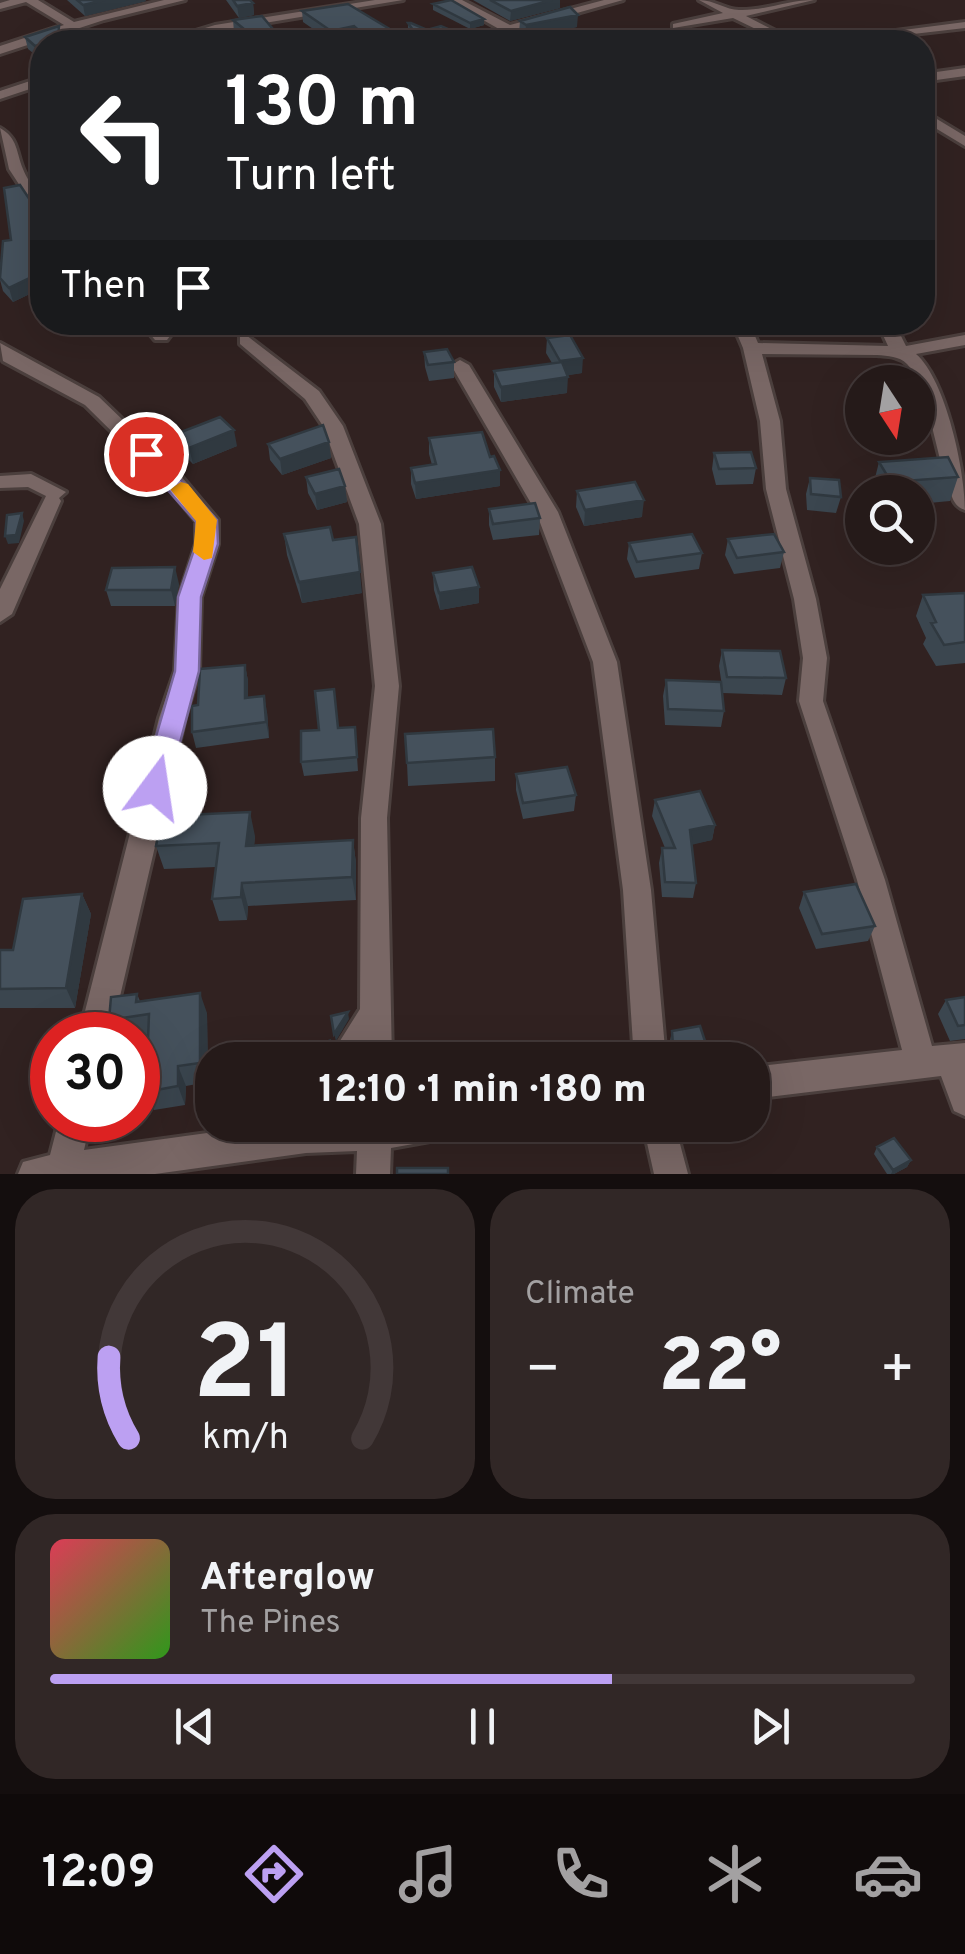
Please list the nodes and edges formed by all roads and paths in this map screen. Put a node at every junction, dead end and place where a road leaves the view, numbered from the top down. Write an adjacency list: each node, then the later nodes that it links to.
1 (26, 0): 10 (street); 15 (street)
2 (179, 0): 15 (street)
3 (397, 0): 9 (street)
4 (454, 0): 20 (street)
5 (563, 0): 11 (street)
6 (617, 0): 11 (street)
7 (705, 0): 21 (street)
8 (808, 0): 16 (street)
9 (347, 3): 12 (street); 13 (street)
10 (0, 6)
11 (582, 9): 20 (street)
12 (366, 16)
13 (264, 24): 18 (street); 19 (street)
14 (965, 25): 22 (street)
15 (73, 26): 17 (street)
16 (677, 26)
17 (61, 30)
18 (208, 30)
19 (272, 30)
20 (510, 30)
21 (766, 30)
22 (921, 30)
23 (30, 40): 24 (street)
24 (0, 50)
25 (965, 72): 26 (street)
26 (935, 76)
27 (30, 85): 28 (street)
28 (0, 95)
29 (935, 122): 31 (street)
30 (0, 132): 32 (street)
31 (965, 142)
32 (30, 191)
33 (746, 335): 38 (street)
34 (891, 335): 39 (street)
35 (246, 340): 44 (street)
36 (965, 340): 39 (street)
37 (0, 348): 45 (street)
38 (752, 348): 39 (street); 49 (street)
39 (900, 352): 42 (street)
40 (463, 365): 48 (street)
41 (0, 482): 43 (street)
42 (965, 502)
43 (0, 614)
44 (376, 1007): 46 (street); 47 (street)
45 (101, 1012)
46 (359, 1042)
47 (376, 1042)
48 (649, 1042)
49 (946, 1060): 50 (street); 51 (street)
50 (770, 1081)
51 (965, 1100)
52 (66, 1142): 56 (street)
53 (240, 1142): 56 (street)
54 (374, 1142): 57 (street)
55 (664, 1142): 58 (street)
56 (53, 1173)
57 (373, 1174)
58 (671, 1174)

